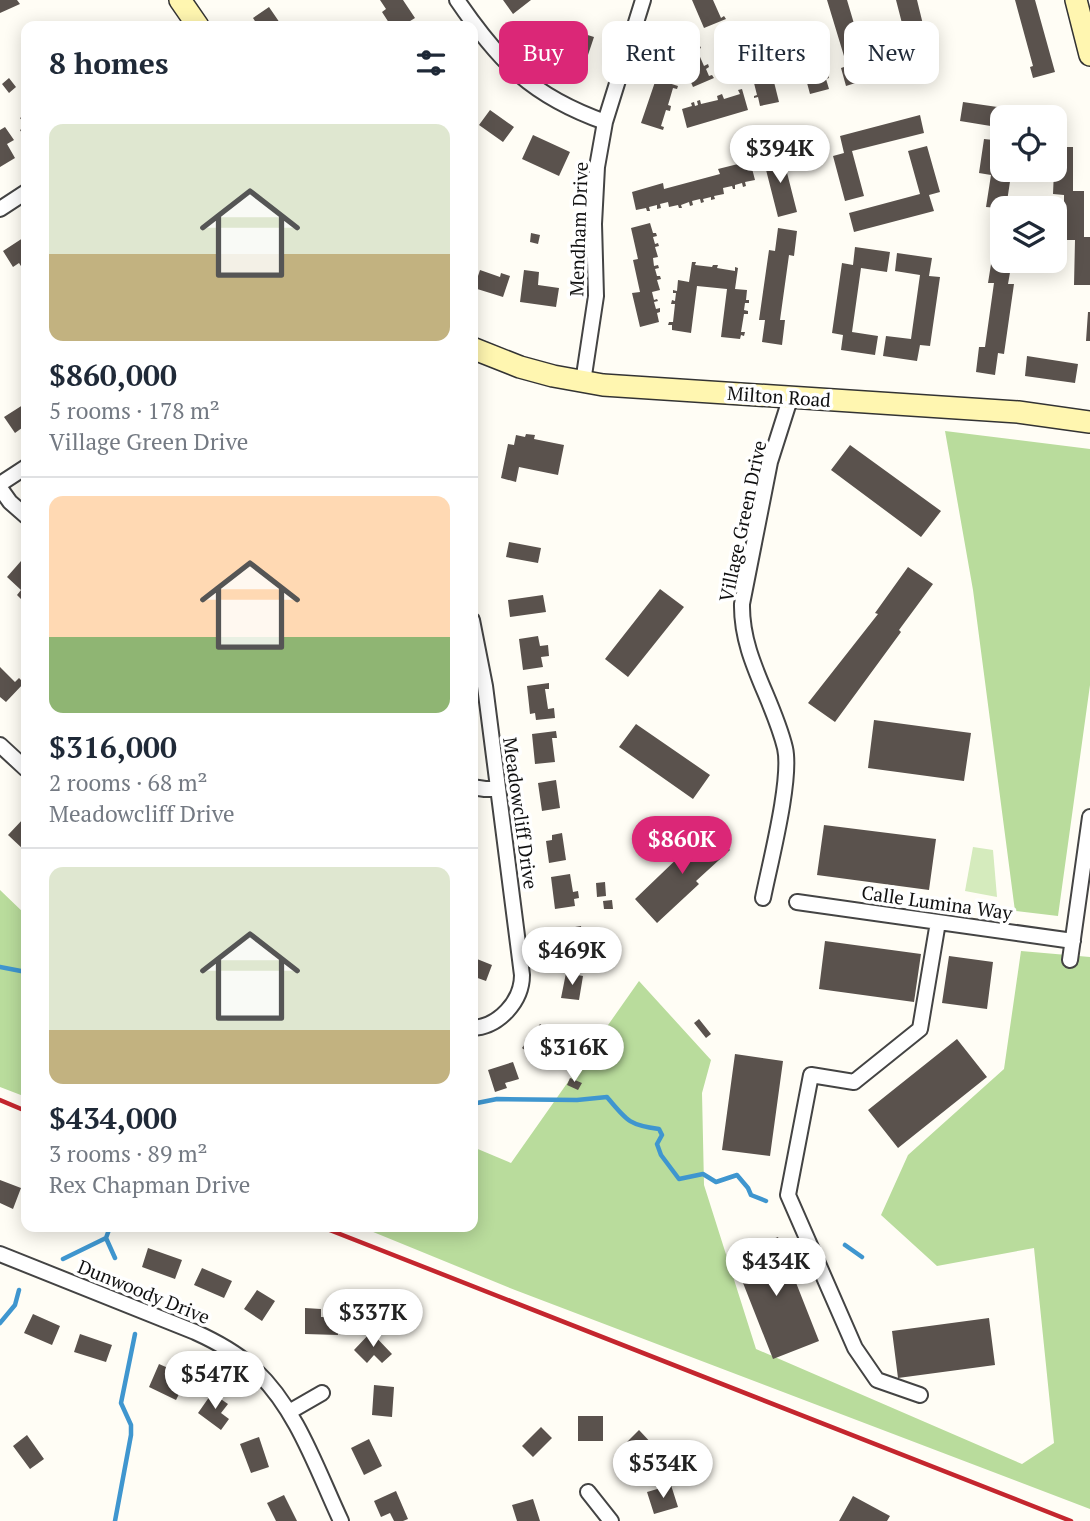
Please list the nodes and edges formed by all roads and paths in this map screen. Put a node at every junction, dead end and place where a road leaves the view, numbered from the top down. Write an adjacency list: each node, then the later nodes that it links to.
1 (180, 0): 5 (street)
2 (457, 0): 6 (street)
3 (643, 0): 9 (street, Mendham Drive)
4 (1076, 0): 8 (street)
5 (195, 21)
6 (472, 21)
7 (478, 30): 9 (street)
8 (1090, 55)
9 (605, 122): 13 (street, Mendham Drive)
10 (21, 195): 11 (street)
11 (0, 209)
12 (478, 350): 13 (street, Milton Road)
13 (583, 382): 14 (street, Milton Road)
14 (791, 396): 15 (street, Milton Road); 25 (street, Village Green Drive)
15 (1090, 422)
16 (21, 471): 17 (street)
17 (0, 486): 18 (street)
18 (21, 512)
19 (478, 651): 23 (street, Meadowcliff Drive)
20 (0, 746): 21 (street)
21 (21, 765)
22 (478, 788): 23 (street)
23 (498, 789): 30 (street, Meadowcliff Drive)
24 (1090, 817): 28 (street)
25 (763, 898)
26 (797, 902): 27 (street, Calle Lumina Way)
27 (938, 922): 28 (street, Calle Lumina Way); 33 (street)
28 (1073, 941): 29 (street)
29 (1070, 960)
30 (478, 1026)
31 (0, 1254): 34 (street, Dunwoody Drive)
32 (322, 1393): 34 (street)
33 (920, 1395)
34 (289, 1412): 36 (street, Dunwoody Drive)
35 (588, 1492): 37 (street)
36 (341, 1521)
37 (611, 1521)

